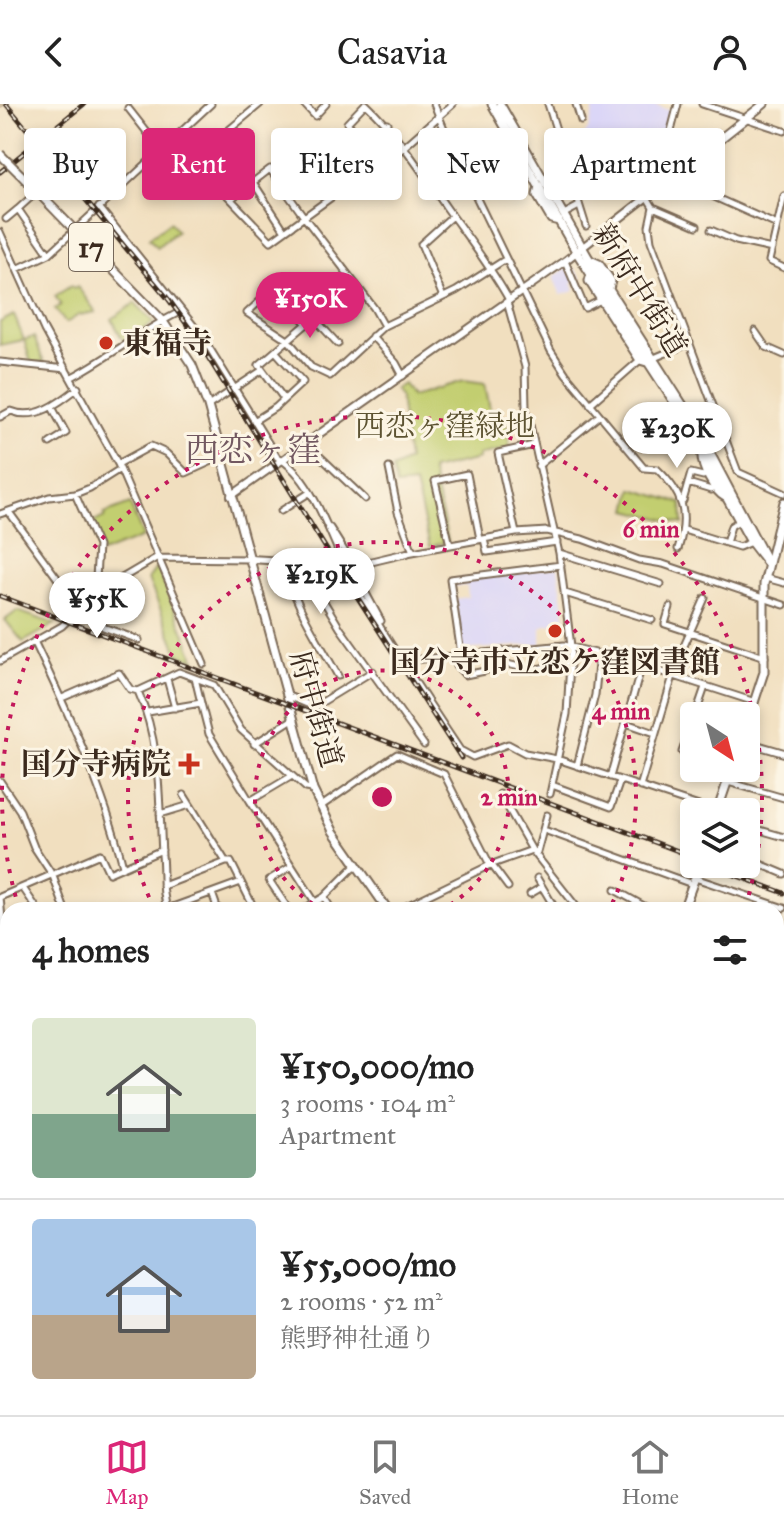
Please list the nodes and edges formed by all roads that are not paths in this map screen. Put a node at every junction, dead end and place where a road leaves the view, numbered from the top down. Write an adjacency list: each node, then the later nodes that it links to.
1 (211, 104): 21 (street)
2 (304, 104): 3 (street)
3 (326, 104)
4 (366, 104): 19 (street); 19 (street)
5 (434, 104): 16 (street)
6 (453, 104): 16 (street)
7 (492, 104): 50 (main road, 新府中街道)
8 (500, 104): 23 (main road, 新府中街道)
9 (548, 104): 44 (street)
10 (576, 104): 18 (street)
11 (678, 104): 24 (street)
12 (702, 104): 17 (street)
13 (764, 104): 17 (main road)
14 (256, 105): 22 (street)
15 (128, 108): 20 (street)
16 (438, 115): 27 (street); 62 (street)
17 (745, 119): 25 (street); 26 (main road)
18 (581, 121)
19 (387, 123): 27 (street)
20 (144, 128)
21 (185, 128)
22 (230, 128)
23 (514, 128)
24 (672, 128)
25 (784, 131)
26 (725, 135)
27 (404, 146): 48 (street); 49 (street)
28 (528, 153): 50 (main road, 新府中街道)
29 (0, 154): 32 (main road, 府中街道 / 17, bridge)
30 (528, 155): 60 (main road, 新府中街道)
31 (142, 167): 34 (street)
32 (24, 178)
33 (255, 180): 49 (street)
34 (126, 182)
35 (255, 185): 57 (street)
36 (784, 196): 52 (street)
37 (28, 200): 47 (street)
38 (46, 200): 55 (main road, 府中街道 / 17)
39 (106, 200): 45 (street)
40 (232, 200): 57 (street)
41 (643, 200): 60 (street)
42 (649, 200): 46 (street)
43 (725, 200): 52 (street)
44 (579, 206): 50 (street); 53 (street)
45 (99, 207): 55 (street); 73 (street)
46 (653, 207): 54 (street); 81 (street)
47 (18, 209): 51 (street); 61 (street)
48 (452, 216): 66 (street); 70 (street)
49 (304, 217): 57 (street); 68 (street)
50 (561, 217): 60 (main road, 新府中街道)
51 (6, 219)
52 (780, 223): 59 (street)
53 (586, 226)
54 (697, 226)
55 (74, 229): 61 (street); 75 (main road, 府中街道 / 17)
56 (711, 230): 59 (street)
57 (285, 231)
58 (0, 232): 65 (street)
59 (772, 249): 64 (street)
60 (580, 250): 63 (street); 67 (main road, 新府中街道); 86 (main road, 新府中街道)
61 (49, 254): 65 (street)
62 (506, 259): 66 (street); 69 (street)
63 (565, 261): 69 (street); 71 (street)
64 (784, 268)
65 (17, 269): 88 (street)
66 (491, 269): 70 (street); 72 (street)
67 (591, 274): 71 (main road); 86 (main road, 新府中街道)
68 (352, 280): 74 (street); 77 (street)
69 (522, 291): 72 (street); 95 (street)
70 (443, 297): 77 (street)
71 (601, 300): 85 (main road)
72 (508, 301): 90 (street); 103 (street)
73 (182, 311): 75 (street); 93 (street)
74 (314, 318): 76 (street); 82 (street)
75 (162, 320): 91 (street); 96 (main road, 府中街道 / 17)
76 (307, 324): 80 (street); 80 (street)
77 (384, 326): 79 (street)
78 (755, 331): 84 (street)
79 (372, 336): 80 (street); 90 (street)
80 (288, 340): 83 (street)
81 (690, 343): 86 (street); 114 (street)
82 (338, 344)
83 (276, 352): 89 (street); 94 (street)
84 (784, 355)
85 (640, 360): 86 (main road); 95 (street)
86 (652, 360): 104 (main road, 新府中街道); 140 (main road, 新府中街道)
87 (0, 362): 88 (street)
88 (67, 369): 91 (street)
89 (261, 371): 93 (street); 94 (street)
90 (403, 376): 102 (street)
91 (72, 377): 92 (street)
92 (78, 388): 97 (street); 107 (street)
93 (234, 389): 96 (street); 100 (street)
94 (284, 399): 100 (street)
95 (590, 404): 98 (street)
96 (208, 406): 105 (main road, 府中街道 / 17)
97 (52, 407): 99 (street); 101 (street)
98 (600, 415): 108 (street); 120 (street)
99 (0, 417)
100 (254, 421): 106 (street)
101 (50, 443)
102 (307, 444): 106 (street); 118 (street)
103 (534, 445): 108 (street); 126 (street)
104 (703, 453): 110 (main road); 117 (main road, 新府中街道)
105 (221, 457): 107 (street); 116 (main road, 府中街道 / 17)
106 (284, 461): 113 (street); 116 (street)
107 (119, 466): 115 (street); 136 (street)
108 (538, 466): 127 (street)
109 (389, 468): 134 (street)
110 (708, 474): 111 (street); 112 (main road)
111 (688, 483): 112 (street); 120 (street)
112 (716, 488): 117 (main road)
113 (309, 493): 121 (street); 142 (street)
114 (784, 493)
115 (75, 494): 122 (street); 150 (street)
116 (231, 496): 137 (main road, 府中街道 / 17)
117 (728, 498): 124 (main road, 新府中街道)
118 (365, 499)
119 (784, 502): 140 (main road)
120 (682, 503): 125 (street)
121 (281, 511)
122 (9, 512): 123 (street); 156 (street)
123 (0, 514)
124 (740, 521): 130 (main road, 新府中街道); 131 (street)
125 (684, 530): 131 (street); 133 (street)
126 (516, 533): 127 (street); 128 (street)
127 (555, 533): 129 (street); 138 (street)
128 (482, 539): 129 (street); 132 (street); 132 (street)
129 (557, 542): 135 (street)
130 (751, 542): 131 (street); 140 (main road, 新府中街道)
131 (726, 543)
132 (450, 545): 134 (street)
133 (678, 549)
134 (410, 553): 142 (street)
135 (559, 553): 141 (street); 145 (street)
136 (156, 558): 137 (street); 150 (street); 170 (street)
137 (250, 559): 139 (street); 179 (main road, 府中街道 / 17)
138 (639, 560): 145 (street); 152 (street)
139 (284, 561): 143 (street); 144 (street)
140 (768, 564): 146 (main road)
141 (561, 565): 149 (street); 165 (street)
142 (346, 567): 158 (street); 158 (street, bridge)
143 (332, 570)
144 (286, 571): 172 (street); 173 (street)
145 (636, 575): 148 (street)
146 (765, 577): 147 (street); 152 (main road)
147 (784, 583)
148 (661, 584)
149 (565, 593): 157 (street); 162 (street)
150 (95, 594): 153 (street)
151 (705, 598): 159 (street)
152 (763, 598): 154 (street); 166 (main road)
153 (89, 599): 156 (street); 160 (street)
154 (784, 605)
155 (670, 607): 159 (street)
156 (79, 608): 161 (street)
157 (652, 620)
158 (380, 627): 168 (street)
159 (691, 631): 163 (street); 166 (street)
160 (139, 640)
161 (34, 641): 167 (street); 180 (street)
162 (571, 646): 164 (street); 165 (street); 169 (street)
163 (684, 646)
164 (599, 654): 171 (street); 194 (street)
165 (458, 655): 168 (street); 169 (street)
166 (766, 658): 182 (main road)
167 (0, 661)
168 (402, 661): 193 (street)
169 (571, 662): 193 (street)
170 (204, 664)
171 (642, 665): 174 (street); 187 (street)
172 (373, 671): 179 (street); 190 (street)
173 (338, 676)
174 (673, 676): 177 (street); 188 (street)
175 (195, 678): 176 (street); 183 (street); 189 (street)
176 (167, 679): 178 (street); 184 (street)
177 (705, 687): 181 (street); 182 (street)
178 (138, 691): 180 (street); 185 (street)
179 (285, 695): 186 (main road, 府中街道 / 17)
180 (62, 698): 223 (street)
181 (700, 702)
182 (755, 702)
183 (201, 703): 184 (street); 209 (street)
184 (175, 708): 185 (street)
185 (148, 712): 212 (street)
186 (293, 719): 189 (street); 202 (main road, 府中街道 / 17)
187 (626, 723): 188 (street); 196 (street)
188 (655, 733): 201 (street)
189 (254, 744): 195 (street)
190 (424, 745)
191 (760, 746): 192 (street)
192 (784, 753)
193 (557, 759): 194 (street); 200 (street)
194 (577, 766): 196 (street)
195 (292, 776): 202 (street); 209 (street)
196 (610, 777): 198 (street)
197 (0, 781): 226 (street)
198 (620, 781): 200 (street); 201 (street)
199 (728, 782): 206 (main road); 207 (street)
200 (552, 785): 204 (street)
201 (640, 787): 208 (street)
202 (313, 790): 211 (main road, 府中街道 / 17)
203 (500, 794): 218 (street)
204 (550, 794)
205 (184, 795): 210 (street)
206 (722, 798)
207 (784, 798)
208 (680, 800)
209 (250, 801): 224 (street)
210 (190, 805): 212 (street); 219 (street)
211 (320, 807): 220 (street); 222 (main road, 府中街道 / 17)
212 (160, 814): 217 (street)
213 (547, 815): 214 (street)
214 (544, 830): 218 (street); 229 (street)
215 (760, 830): 216 (street)
216 (784, 837)
217 (162, 850): 223 (street); 231 (street)
218 (535, 851): 220 (street); 252 (street)
219 (226, 862): 230 (street); 231 (street)
220 (490, 864): 232 (street); 250 (street)
221 (760, 864): 225 (street)
222 (356, 865): 238 (street); 249 (main road, 府中街道 / 17)
223 (123, 866): 226 (street)
224 (292, 866): 246 (street); 247 (street)
225 (784, 874)
226 (53, 876): 234 (street); 241 (street)
227 (537, 878): 233 (street)
228 (695, 878): 229 (main road)
229 (694, 881): 254 (main road); 255 (street)
230 (241, 882): 236 (street); 245 (street)
231 (163, 886): 242 (street)
232 (508, 887)
233 (542, 887): 237 (street); 251 (street)
234 (23, 888): 239 (street); 240 (street)
235 (615, 890): 253 (street)
236 (212, 893): 243 (street); 244 (street)
237 (530, 894)
238 (324, 897): 247 (street); 248 (street)
239 (1, 902)
240 (33, 902)
241 (62, 902)
242 (166, 902)
243 (189, 902)
244 (215, 902)
245 (251, 902)
246 (284, 902)
247 (315, 902)
248 (327, 902)
249 (382, 902)
250 (414, 902)
251 (551, 902)
252 (573, 902)
253 (637, 902)
254 (687, 902)
255 (764, 902)

